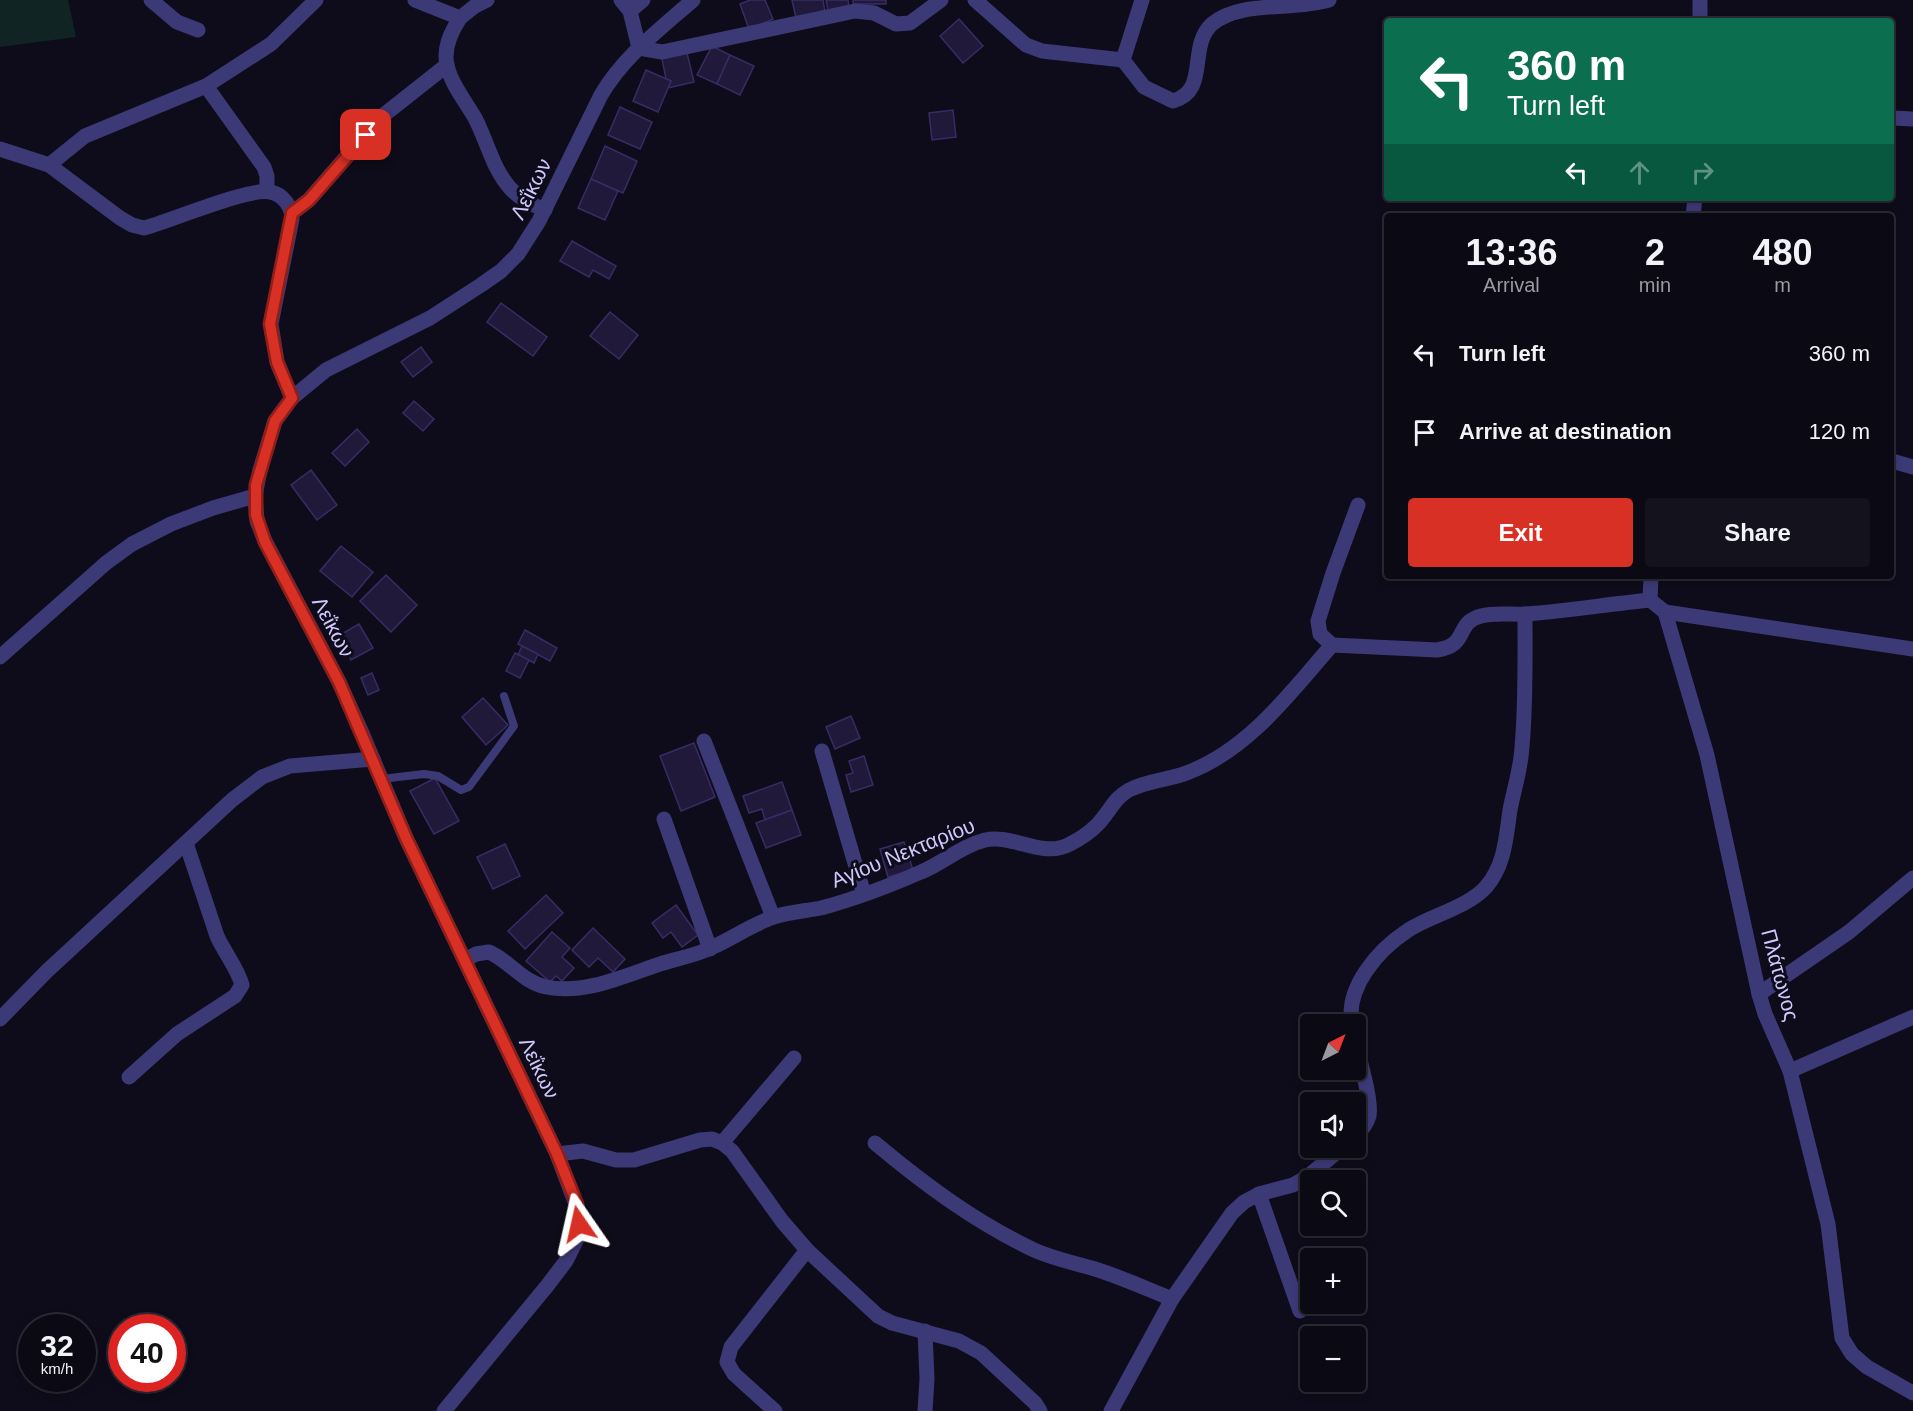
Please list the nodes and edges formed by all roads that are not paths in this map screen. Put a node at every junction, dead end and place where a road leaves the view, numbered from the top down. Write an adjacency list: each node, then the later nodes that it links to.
1 (151, 0): 15 (street)
2 (316, 0): 19 (street)
3 (415, 0): 13 (street)
4 (487, 0): 13 (street)
5 (643, 0): 12 (street)
6 (693, 0): 16 (street, Λεΐκων)
7 (941, 0): 16 (street)
8 (975, 0): 17 (street)
9 (1142, 0): 17 (street)
10 (1329, 0): 17 (street)
11 (1700, 0): 14 (street)
12 (625, 6): 16 (street)
13 (460, 18): 18 (street)
14 (1700, 18)
15 (198, 30)
16 (639, 48): 25 (street, Λεΐκων)
17 (1123, 60)
18 (447, 65): 25 (street); 26 (street)
19 (206, 87): 23 (street); 24 (street)
20 (1894, 118): 21 (street)
21 (1913, 119)
22 (0, 149): 23 (street)
23 (49, 165): 24 (street)
24 (267, 191): 26 (street)
25 (545, 210): 27 (street, Λεΐκων)
26 (292, 213): 27 (street)
27 (292, 398): 30 (street, Λεΐκων)
28 (1894, 462): 29 (street)
29 (1913, 467)
30 (255, 495): 38 (street); 42 (street, Λεΐκων)
31 (1358, 505): 36 (street)
32 (1651, 579): 33 (street)
33 (1650, 600): 34 (street); 35 (street)
34 (1665, 612): 37 (street); 51 (street, Πλάτωνος)
35 (1525, 614): 36 (street); 52 (street)
36 (1332, 645): 47 (street, Αγίου Νεκταρίου)
37 (1913, 649)
38 (0, 657)
39 (504, 696): 43 (lane)
40 (704, 741): 48 (street)
41 (822, 751): 47 (street)
42 (373, 759): 43 (street, Λεΐκων); 45 (street)
43 (381, 779): 50 (street, Λεΐκων)
44 (664, 819): 49 (street)
45 (186, 843): 54 (street); 57 (street)
46 (1913, 878): 51 (street)
47 (864, 894): 48 (street, Αγίου Νεκταρίου)
48 (773, 917): 49 (street, Αγίου Νεκταρίου)
49 (710, 949): 50 (street, Αγίου Νεκταρίου)
50 (465, 960): 62 (street, Λεΐκων)
51 (1759, 994): 56 (street, Πλάτωνος)
52 (1350, 1014)
53 (1913, 1017): 56 (street)
54 (0, 1019)
55 (794, 1058): 60 (street)
56 (1790, 1071): 69 (street, Πλάτωνος)
57 (129, 1077)
58 (1364, 1080): 59 (street)
59 (1366, 1122)
60 (722, 1143): 62 (street); 65 (street)
61 (875, 1143): 66 (street)
62 (557, 1154): 70 (street, Λεΐκων)
63 (1330, 1158): 64 (street)
64 (1259, 1194): 66 (street); 67 (street)
65 (807, 1250): 68 (street); 71 (street)
66 (1172, 1299): 74 (street)
67 (1300, 1311)
68 (925, 1331): 72 (street); 73 (street)
69 (1913, 1393)
70 (444, 1411)
71 (775, 1411)
72 (925, 1411)
73 (1040, 1411)
74 (1111, 1411)

